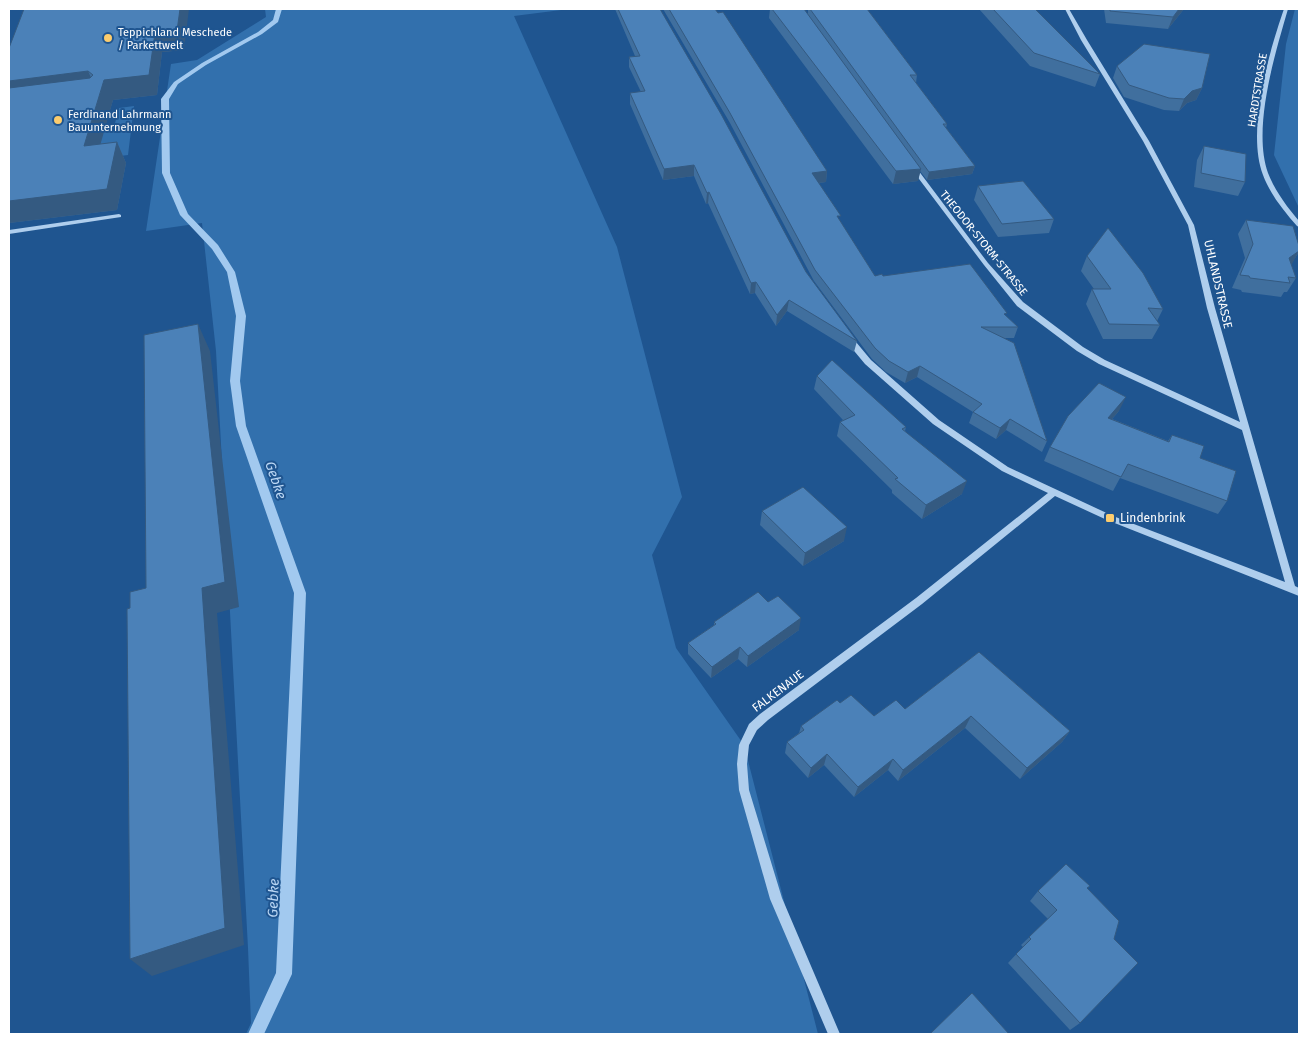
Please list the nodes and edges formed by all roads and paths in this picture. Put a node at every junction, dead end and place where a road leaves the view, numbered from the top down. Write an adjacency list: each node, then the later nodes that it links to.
1 (1067, 9): 8 (street, UHLANDSTRASSE)
2 (1286, 9): 5 (street, HARDTSTRASSE)
3 (906, 158): 8 (street, THEODOR-STORM-STRASSE)
4 (119, 216): 6 (street)
5 (1299, 225)
6 (9, 232)
7 (845, 333): 9 (street)
8 (1245, 428): 10 (street, UHLANDSTRASSE)
9 (1052, 492): 10 (street); 11 (street, FALKENAUE)
10 (1295, 591)
11 (834, 1034)

